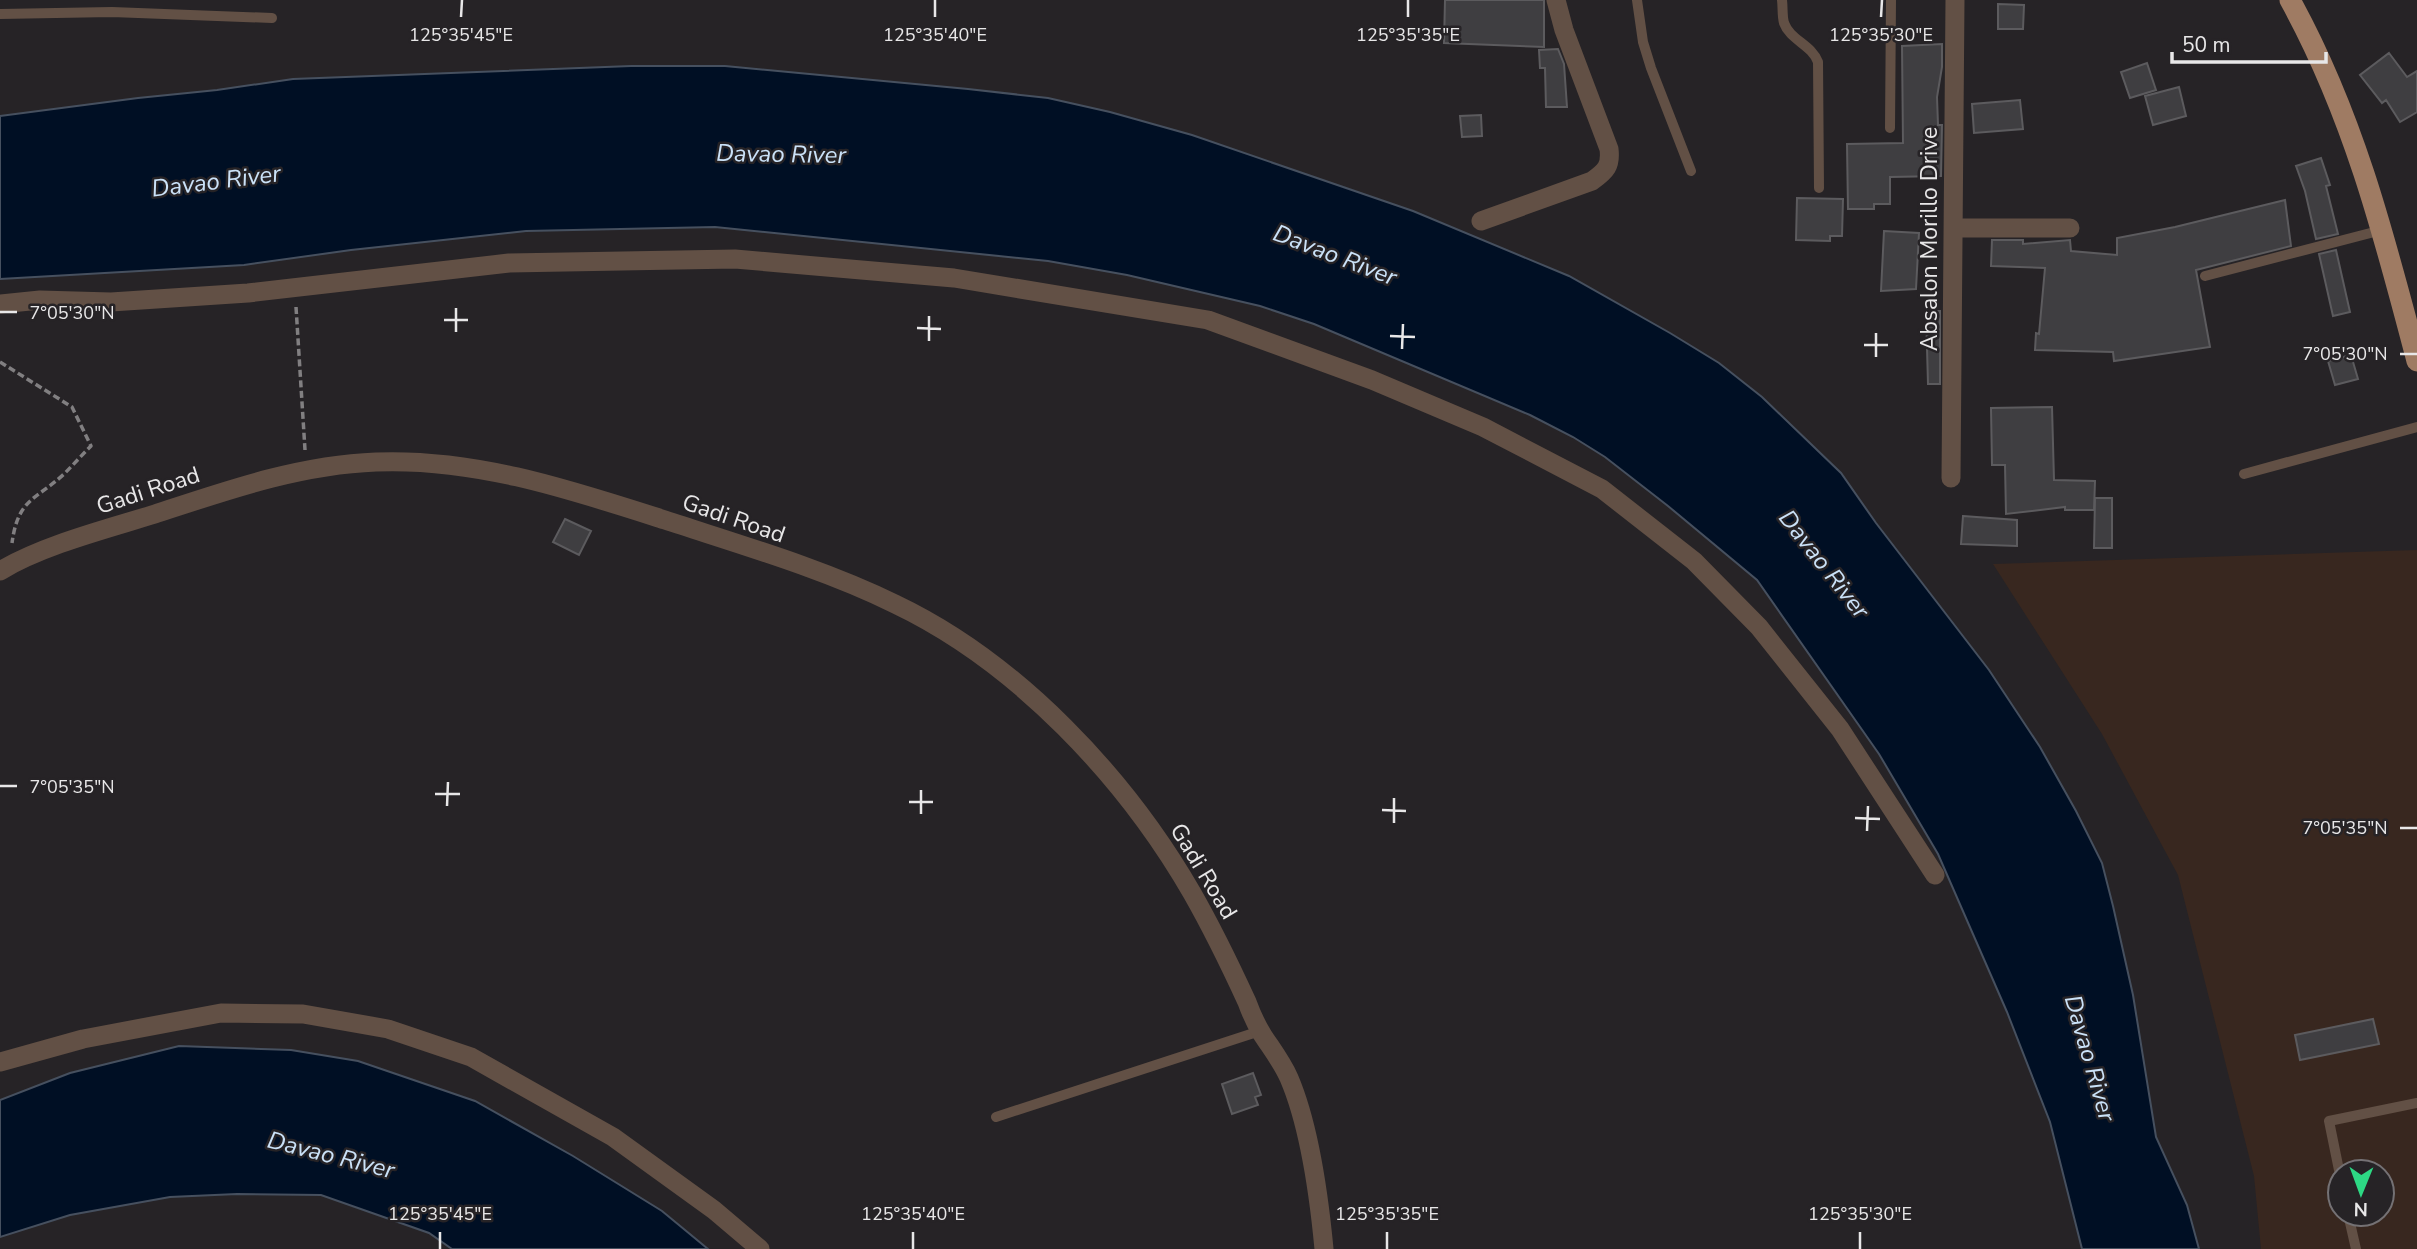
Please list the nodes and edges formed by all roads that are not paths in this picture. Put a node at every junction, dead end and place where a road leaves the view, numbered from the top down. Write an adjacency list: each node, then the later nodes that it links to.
1 (1556, 0): 12 (street)
2 (1637, 0): 10 (lane)
3 (1782, 0): 11 (lane)
4 (1891, 0): 9 (lane)
5 (1955, 0): 13 (street, Absalon Morillo Drive)
6 (2290, 0): 15 (main road)
7 (0, 14): 8 (lane)
8 (272, 18)
9 (1890, 128)
10 (1691, 171)
11 (1819, 188)
12 (1481, 221)
13 (1955, 228): 14 (street); 21 (street, Absalon Morillo Drive)
14 (2070, 228)
15 (2382, 230): 16 (lane); 18 (main road)
16 (2205, 276)
17 (0, 304): 23 (street)
18 (2417, 360)
19 (2417, 427): 20 (lane)
20 (2244, 474)
21 (1951, 478)
22 (5, 568): 24 (street, Gadi Road)
23 (1935, 875)
24 (1260, 1031): 27 (lane); 31 (street, Gadi Road)
25 (0, 1062): 30 (street)
26 (2417, 1102): 28 (lane)
27 (996, 1117)
28 (2337, 1158)
29 (2351, 1228): 32 (lane)
30 (760, 1249)
31 (1324, 1249)
32 (2356, 1249)

